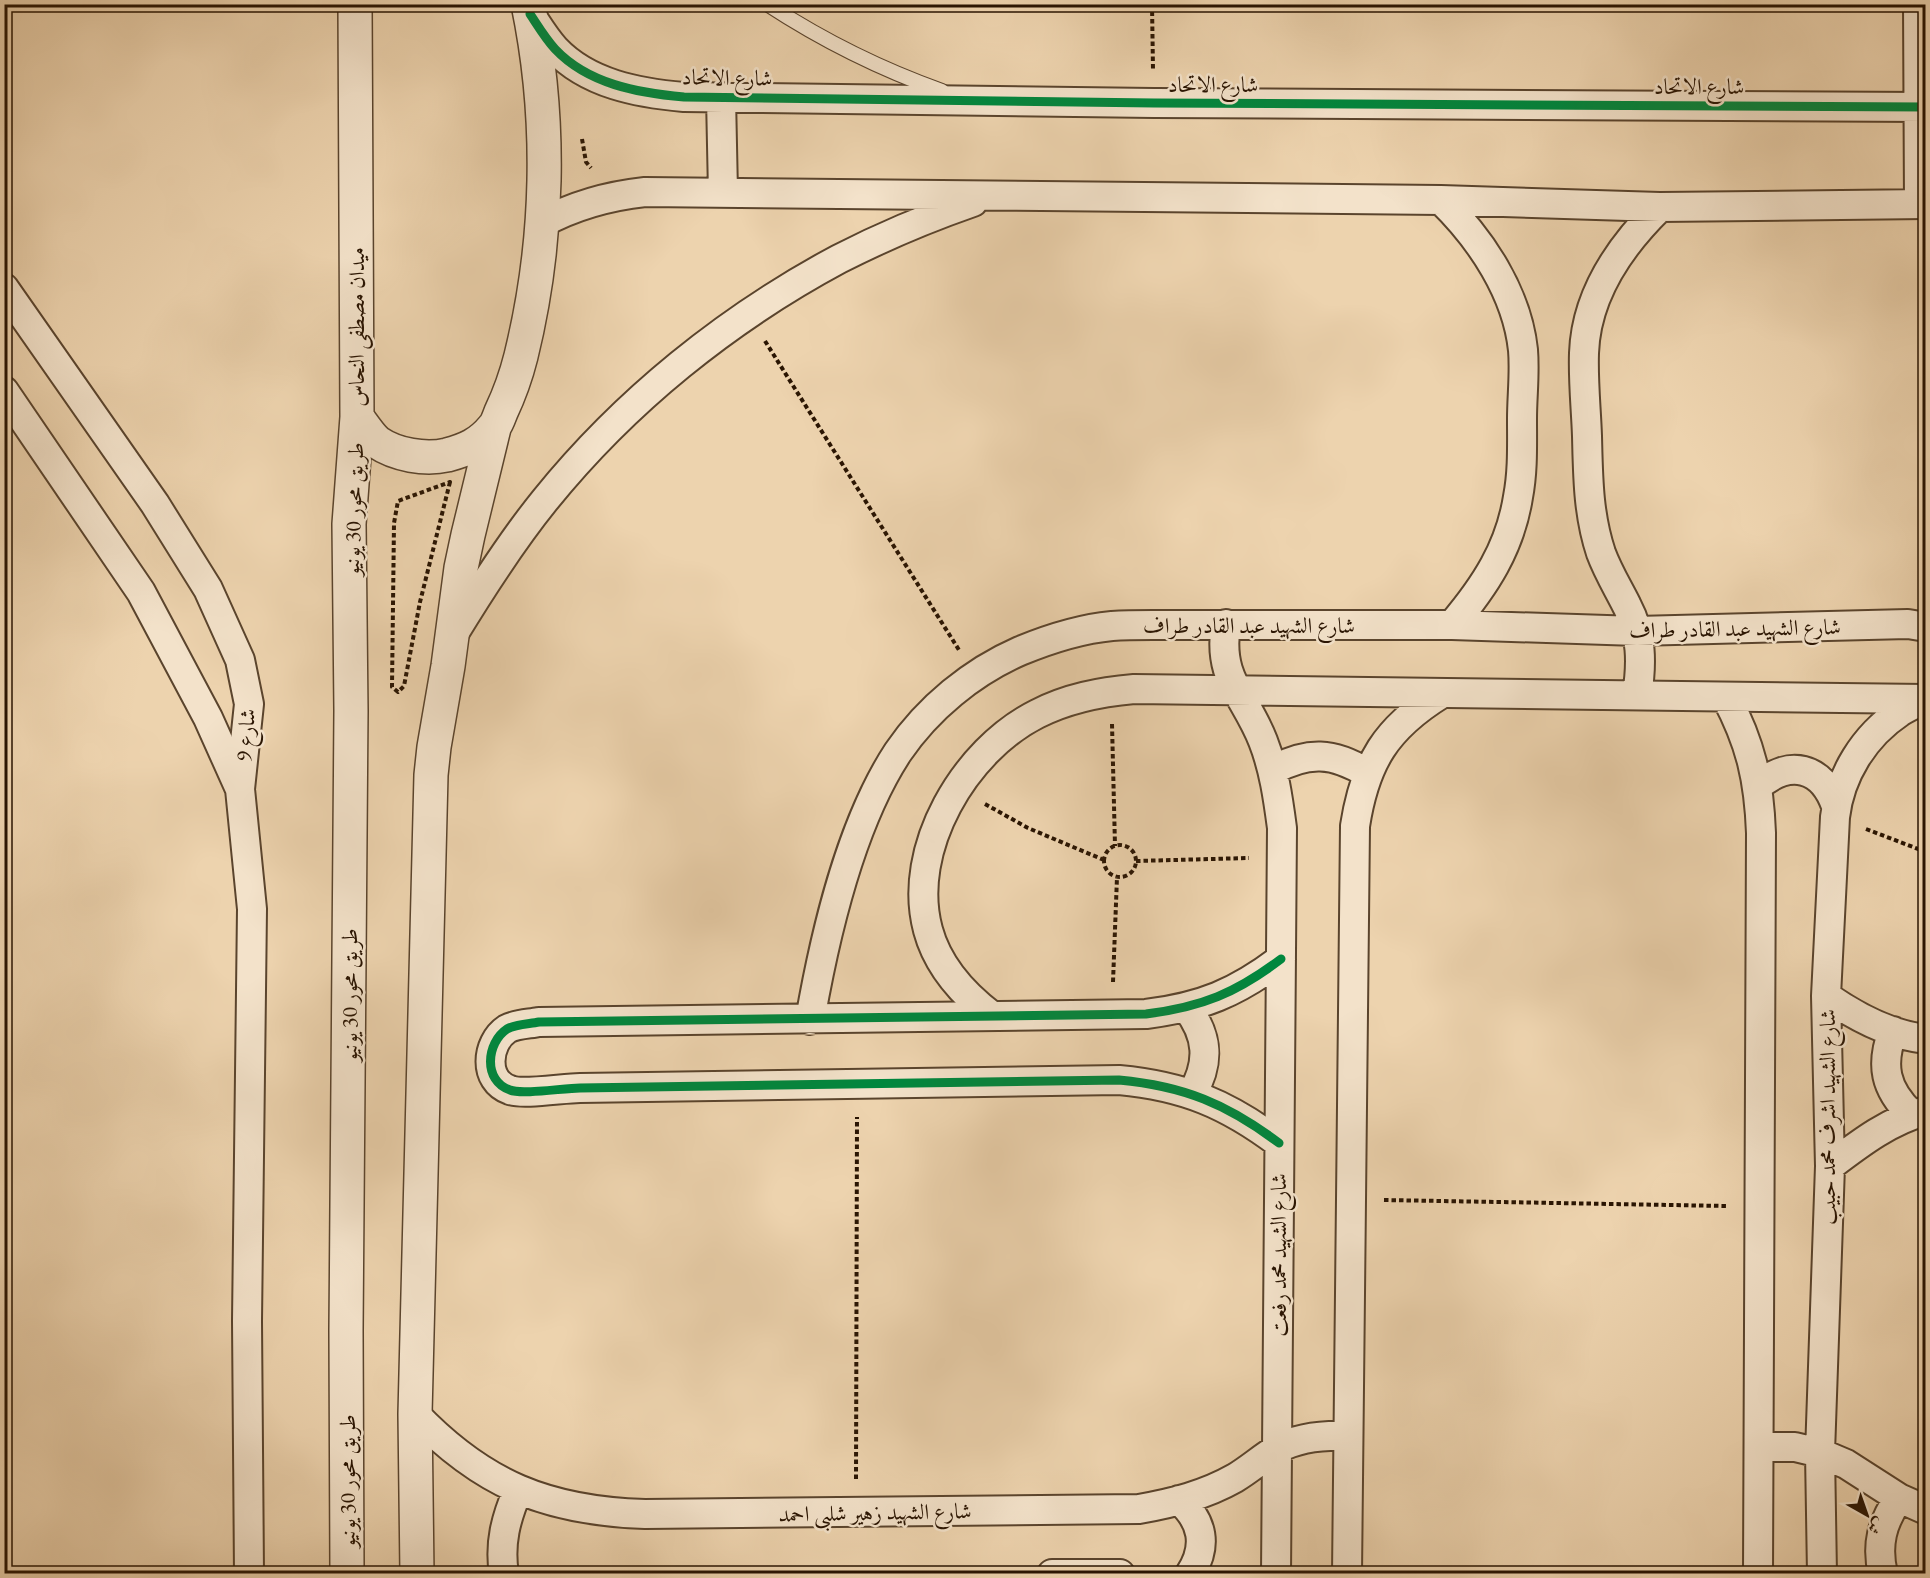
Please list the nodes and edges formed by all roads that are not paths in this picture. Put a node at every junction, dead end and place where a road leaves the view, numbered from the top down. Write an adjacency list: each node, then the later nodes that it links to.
1 (355, 4): 16 (street, ميدان مصطفى النحاس)
2 (767, 4): 6 (lane)
3 (1918, 4): 7 (street)
4 (529, 9): 5 (street, شارع الاتحاد); 13 (street, ميدان مصطفى النحاس)
5 (721, 97): 6 (street, شارع الاتحاد); 8 (street)
6 (967, 101): 7 (street, شارع الاتحاد)
7 (1922, 107): 11 (street)
8 (723, 193): 9 (street); 13 (street)
9 (989, 196): 10 (street); 22 (street)
10 (1441, 200): 12 (street); 19 (street)
11 (1922, 204): 12 (street)
12 (1660, 207): 21 (street)
13 (542, 223): 17 (street, ميدان مصطفى النحاس)
14 (4, 288): 31 (street, شارع 9)
15 (4, 392): 31 (street, شارع 9)
16 (357, 417): 17 (street, ميدان مصطفى النحاس); 54 (street, طريق محور 30 يونيو)
17 (494, 428): 22 (street)
18 (1226, 624): 19 (street, شارع الشهيد عبد القادر طراف); 23 (street, شارع الشهيد محمد رفعت); 37 (street, شارع الشهيد عبد القادر طراف)
19 (1452, 625): 21 (street, شارع الشهيد عبد القادر طراف)
20 (1926, 627): 21 (street, شارع الشهيد عبد القادر طراف)
21 (1637, 632): 25 (street)
22 (452, 636): 44 (street)
23 (1236, 690): 24 (street); 28 (street, شارع الشهيد محمد رفعت); 36 (street)
24 (1441, 694): 25 (street); 29 (street)
25 (1637, 695): 26 (street)
26 (1726, 697): 27 (street); 30 (street)
27 (1925, 699): 32 (street, شارع الشهيد اشرف محمد حبيب)
28 (1273, 770): 29 (street); 33 (street, شارع الشهيد محمد رفعت)
29 (1368, 773): 45 (street)
30 (1758, 786): 32 (street); 46 (street)
31 (240, 789): 53 (street)
32 (1835, 811): 34 (street, شارع الشهيد اشرف محمد حبيب)
33 (1281, 959): 35 (street); 42 (street, شارع الشهيد محمد رفعت)
34 (1826, 996): 38 (street); 43 (street, شارع الشهيد اشرف محمد حبيب)
35 (1186, 1007): 36 (street); 40 (street)
36 (992, 1016): 37 (street)
37 (810, 1020): 40 (street)
38 (1893, 1032): 39 (street); 41 (street)
39 (1926, 1039)
40 (1192, 1094): 42 (street)
41 (1918, 1113): 43 (street)
42 (1279, 1143): 47 (street, شارع الشهيد محمد رفعت)
43 (1830, 1166): 48 (street, شارع الشهيد اشرف محمد حبيب)
44 (415, 1414): 49 (street, شارع الشهيد زهير شلبى احمد); 55 (street)
45 (1348, 1436): 47 (street, شارع الشهيد زهير شلبى احمد); 61 (street)
46 (1759, 1447): 48 (street); 62 (street)
47 (1277, 1449): 51 (street, شارع الشهيد زهير شلبى احمد); 60 (street, شارع الشهيد محمد رفعت)
48 (1820, 1453): 50 (street); 63 (street, شارع الشهيد اشرف محمد حبيب)
49 (518, 1490): 51 (street, شارع الشهيد زهير شلبى احمد); 56 (street)
50 (1899, 1498): 52 (street); 64 (street)
51 (1179, 1500): 59 (street)
52 (1926, 1510)
53 (249, 1574)
54 (347, 1574)
55 (417, 1574)
56 (504, 1574)
57 (1052, 1574): 58 (street)
58 (1120, 1574)
59 (1190, 1574)
60 (1276, 1574)
61 (1347, 1574)
62 (1758, 1574)
63 (1822, 1574)
64 (1883, 1574)

